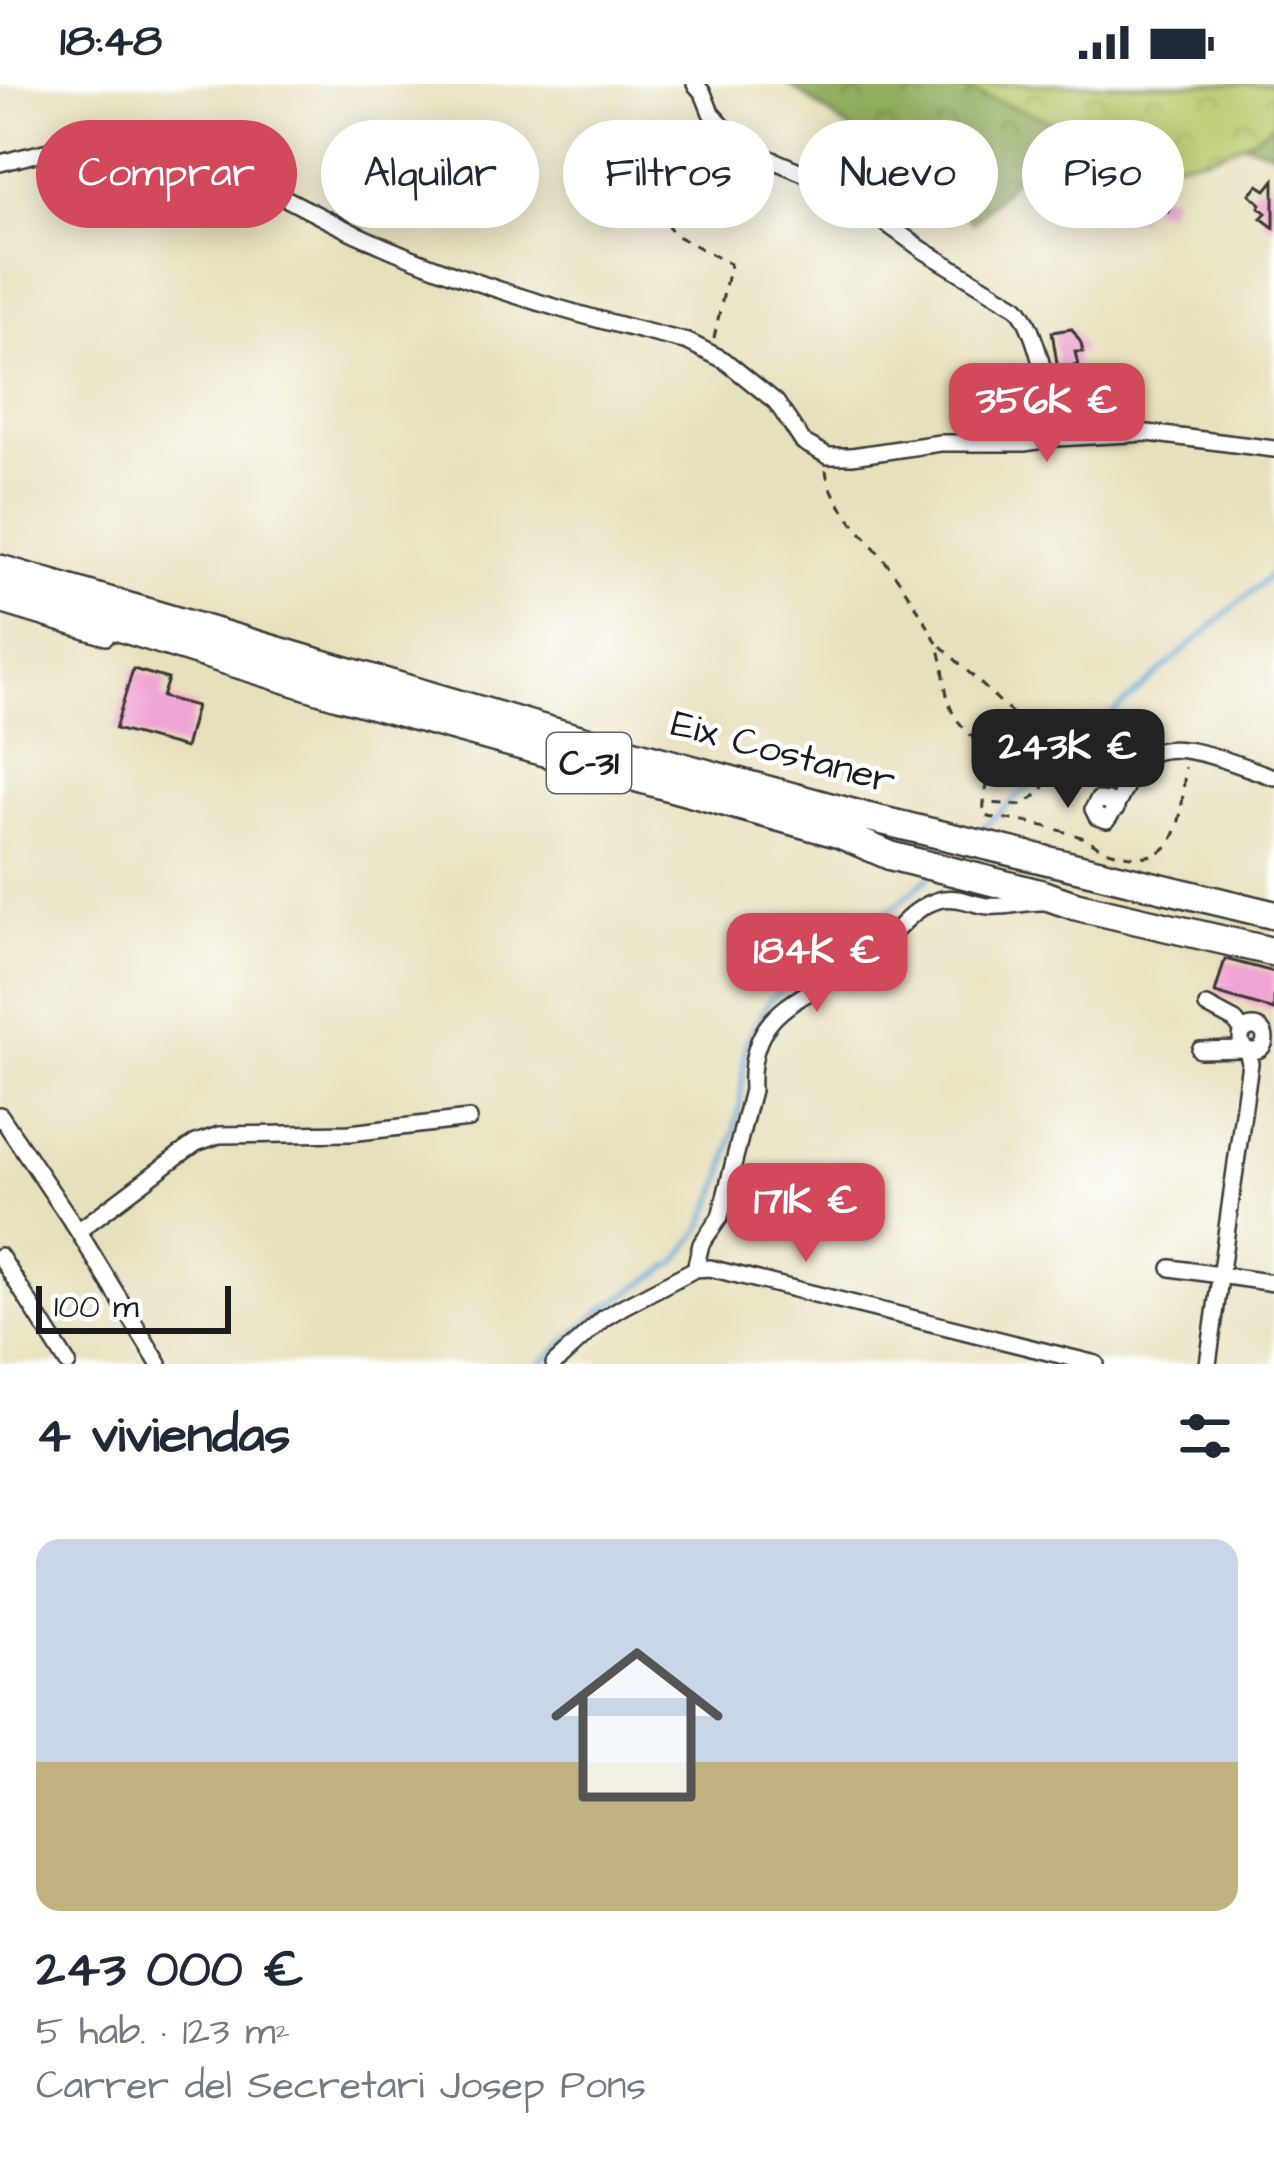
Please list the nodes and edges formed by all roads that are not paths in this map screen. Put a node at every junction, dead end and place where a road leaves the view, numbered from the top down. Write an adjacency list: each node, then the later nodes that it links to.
1 (695, 84): 3 (street)
2 (0, 163): 3 (street)
3 (1056, 438): 4 (street)
4 (1274, 449)
5 (0, 559): 11 (highway)
6 (0, 569): 11 (highway, Eix Costaner / C-31)
7 (0, 590): 10 (highway, C-31)
8 (0, 605): 9 (street)
9 (222, 672): 10 (highway)
10 (338, 695): 15 (highway, C-31)
11 (475, 709): 14 (highway, Eix Costaner / C-31)
12 (1274, 777): 13 (street)
13 (1116, 809)
14 (863, 816): 16 (highway); 18 (highway, Eix Costaner / C-31)
15 (840, 834): 17 (highway); 19 (highway, Eix Costaner / C-31)
16 (1274, 898)
17 (1076, 906): 20 (highway); 29 (street)
18 (1274, 915)
19 (1274, 935)
20 (1274, 952)
21 (1207, 1006): 22 (street)
22 (1253, 1044): 23 (street); 30 (street)
23 (1200, 1050)
24 (0, 1115): 26 (street)
25 (469, 1119): 26 (street)
26 (78, 1231): 33 (street)
27 (0, 1256): 32 (street)
28 (1171, 1268): 30 (street)
29 (695, 1269): 34 (street); 35 (street)
30 (1220, 1276): 31 (street); 36 (street)
31 (1274, 1283)
32 (68, 1364)
33 (159, 1364)
34 (554, 1364)
35 (1096, 1364)
36 (1208, 1364)

